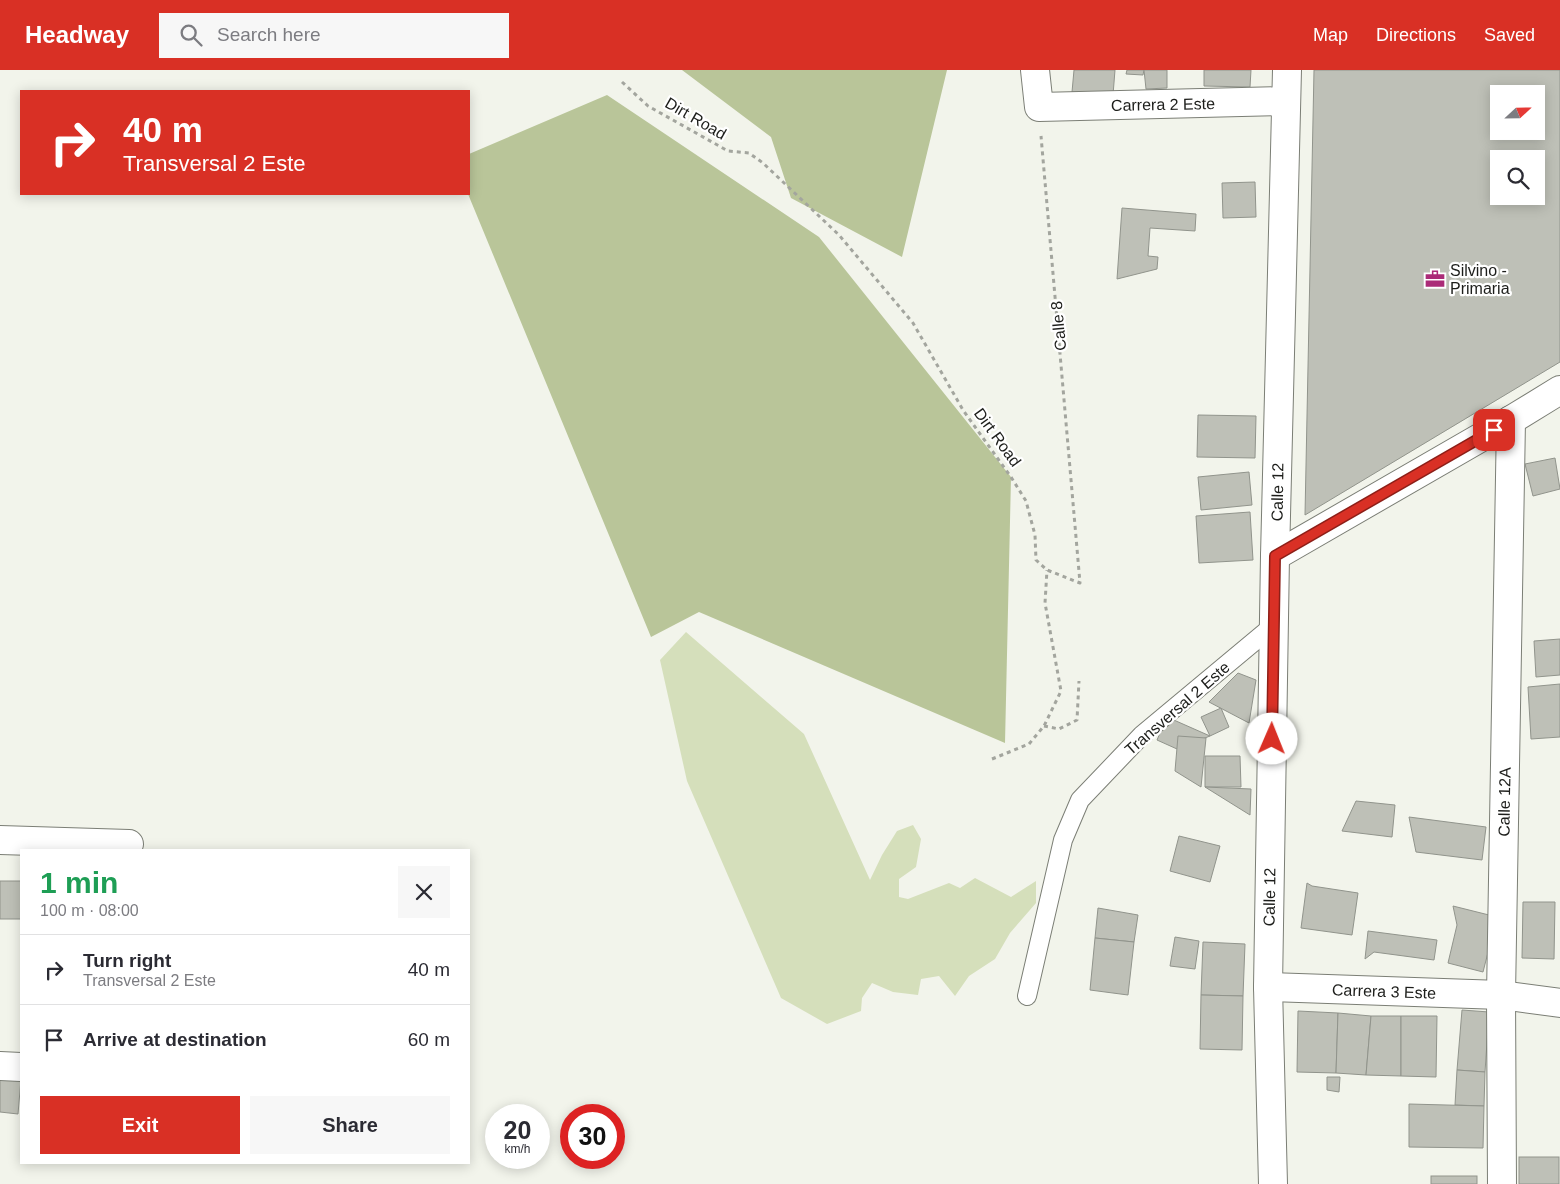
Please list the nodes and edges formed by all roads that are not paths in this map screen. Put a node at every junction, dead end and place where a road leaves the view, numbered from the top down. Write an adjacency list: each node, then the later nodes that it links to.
1 (1035, 70): 3 (street, Carrera 2 Este)
2 (1287, 70): 3 (street, Calle 12)
3 (1286, 101): 6 (street, Calle 12)
4 (1560, 390): 5 (street)
5 (1511, 420): 6 (street); 11 (street, Calle 12A)
6 (1275, 556): 7 (street, Calle 12)
7 (1274, 625): 10 (street, Calle 12); 12 (lane, Transversal 2 Este)
8 (0, 840): 9 (street)
9 (129, 844)
10 (1268, 988): 11 (street, Carrera 3 Este); 16 (street, Calle 12)
11 (1501, 995): 13 (street, Carrera 3 Este); 17 (street, Calle 12A)
12 (1027, 996)
13 (1560, 1003)
14 (0, 1066): 15 (street)
15 (20, 1067)
16 (1273, 1184)
17 (1502, 1184)

